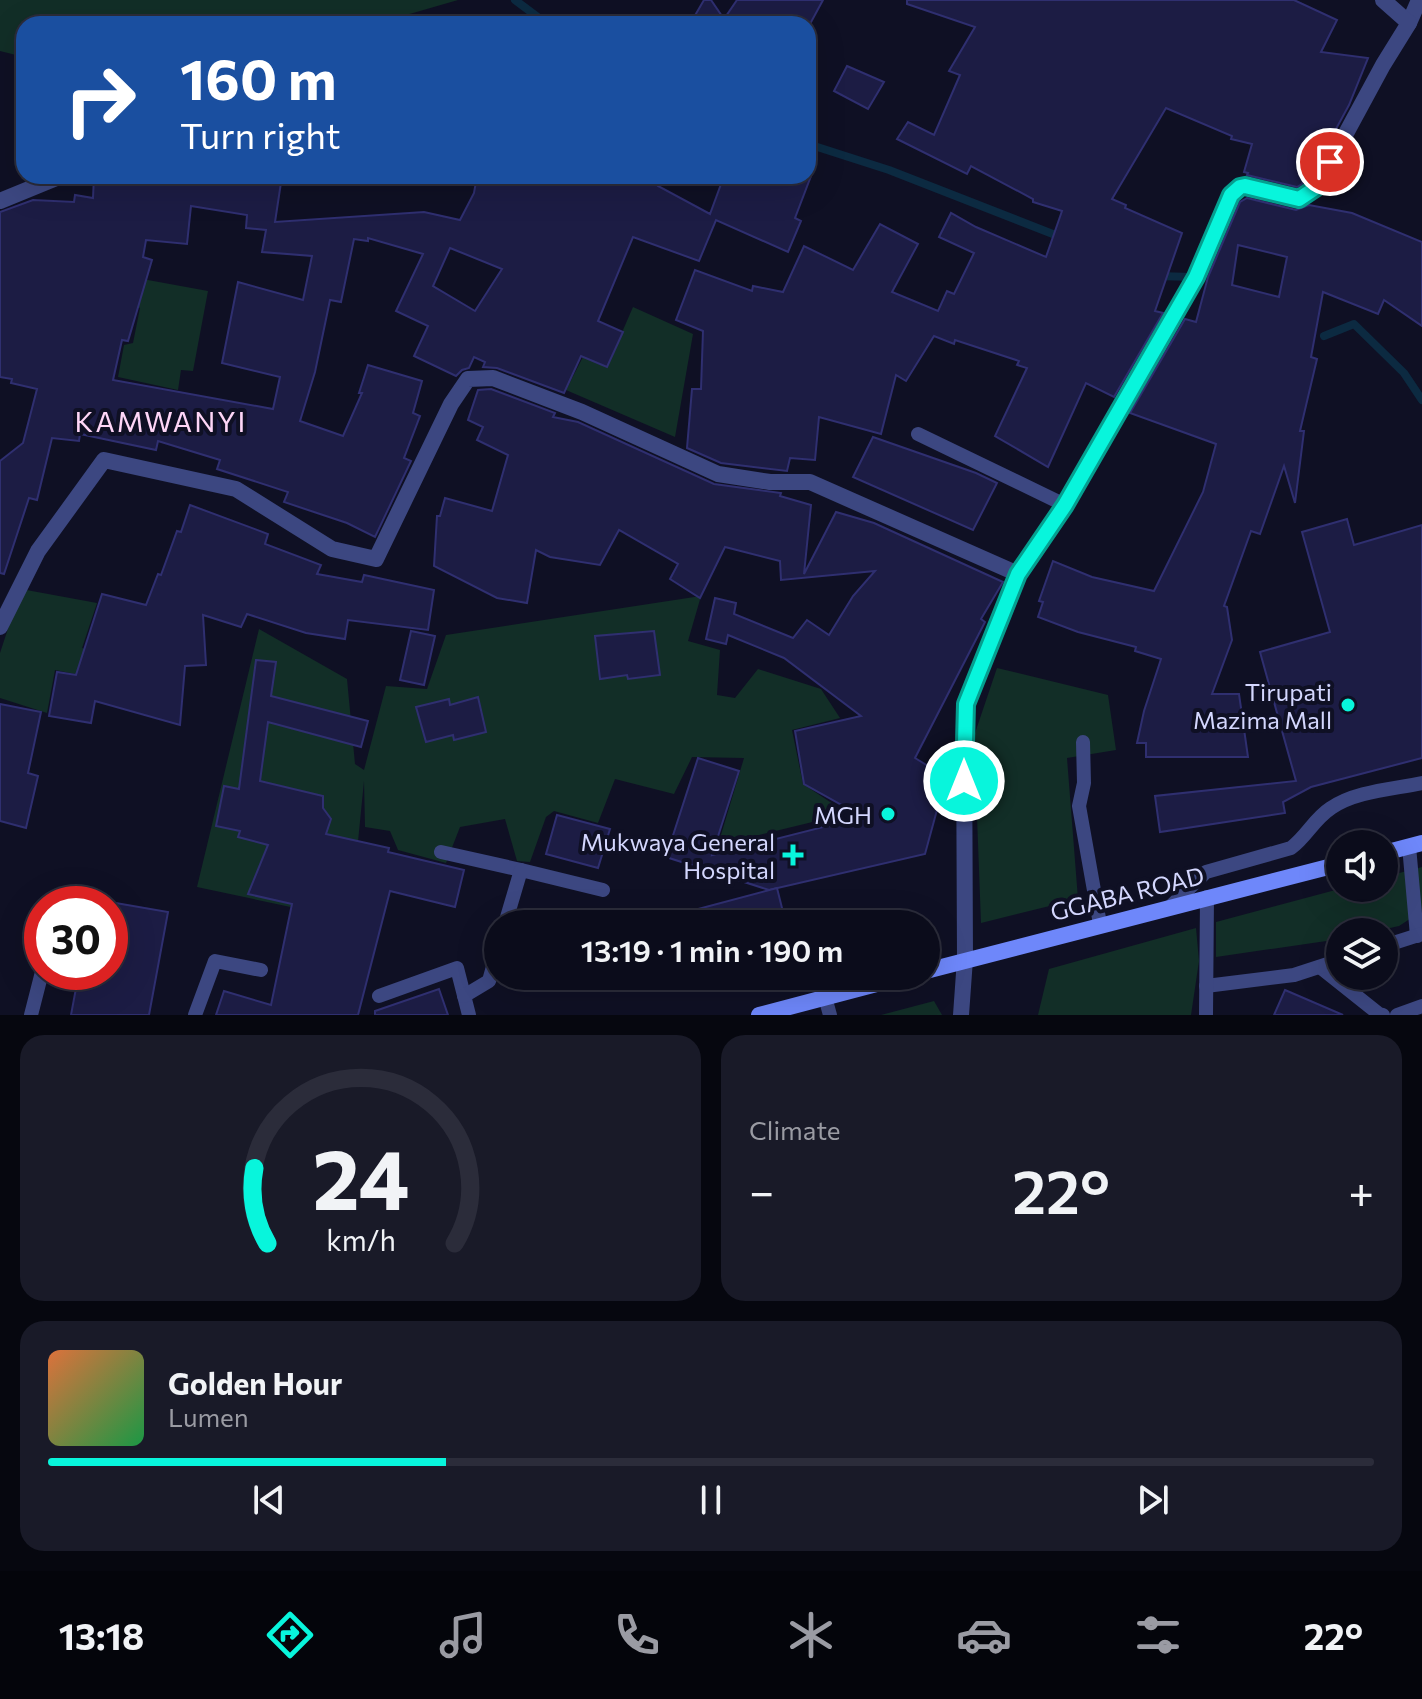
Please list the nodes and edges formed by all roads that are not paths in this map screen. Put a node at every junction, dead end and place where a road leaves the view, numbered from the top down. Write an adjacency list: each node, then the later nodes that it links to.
1 (1383, 0): 3 (street)
2 (1419, 0): 3 (street)
3 (1409, 23): 7 (street)
4 (41, 184): 5 (street)
5 (0, 201)
6 (918, 434): 7 (lane)
7 (1065, 505): 8 (street)
8 (1018, 574): 9 (street); 23 (street)
9 (0, 627)
10 (1083, 742): 20 (lane)
11 (1422, 783): 18 (lane)
12 (1416, 845): 21 (lane)
13 (441, 852): 15 (lane)
14 (1326, 867): 17 (main road, GGABA ROAD)
15 (521, 870): 16 (lane); 19 (lane)
16 (603, 890)
17 (1207, 897): 18 (main road, GGABA ROAD); 29 (lane)
18 (1171, 906): 20 (main road, GGABA ROAD)
19 (509, 910)
20 (1100, 924): 23 (main road, GGABA ROAD)
21 (1419, 935): 22 (lane)
22 (1398, 942)
23 (965, 959): 25 (main road, GGABA ROAD); 41 (street)
24 (1326, 965): 26 (lane)
25 (940, 967)
26 (1320, 967): 29 (lane); 43 (lane)
27 (261, 970): 37 (lane)
28 (484, 984): 34 (lane)
29 (1206, 986): 42 (lane)
30 (37, 990): 36 (lane)
31 (831, 990): 39 (main road)
32 (834, 990): 40 (lane)
33 (379, 996): 34 (lane)
34 (464, 996): 38 (lane)
35 (1422, 1006): 44 (lane)
36 (31, 1015)
37 (195, 1015)
38 (469, 1015)
39 (759, 1015)
40 (830, 1015)
41 (961, 1015)
42 (1206, 1015)
43 (1383, 1015)
44 (1397, 1015)

